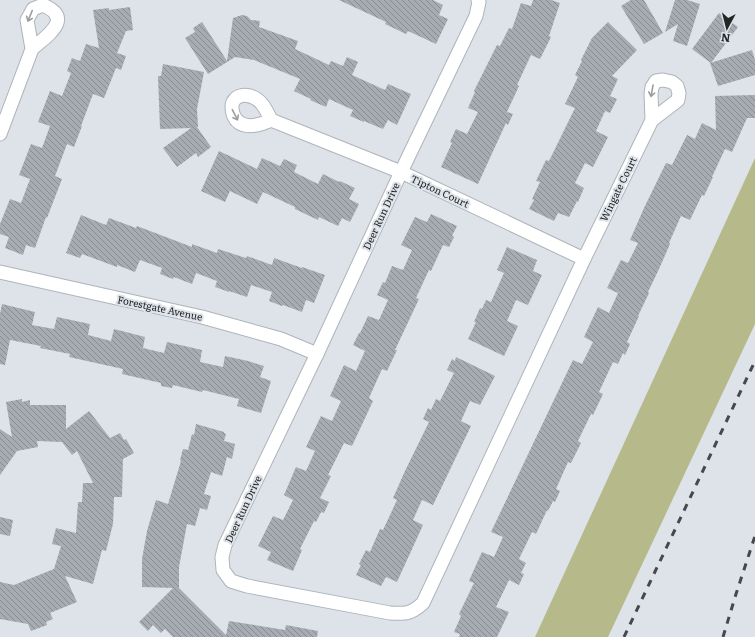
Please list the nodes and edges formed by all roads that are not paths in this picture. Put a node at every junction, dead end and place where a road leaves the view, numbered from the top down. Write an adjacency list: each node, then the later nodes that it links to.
1 (478, 0): 6 (street, Deer Run Drive)
2 (32, 49): 5 (street)
3 (271, 120): 6 (street, Tipton Court)
4 (652, 120): 7 (street, Wingate Court)
5 (0, 134)
6 (401, 172): 7 (street, Tipton Court); 9 (street, Deer Run Drive)
7 (584, 259): 9 (street, Deer Run Drive)
8 (0, 272): 9 (street, Forestgate Avenue)
9 (317, 354)

